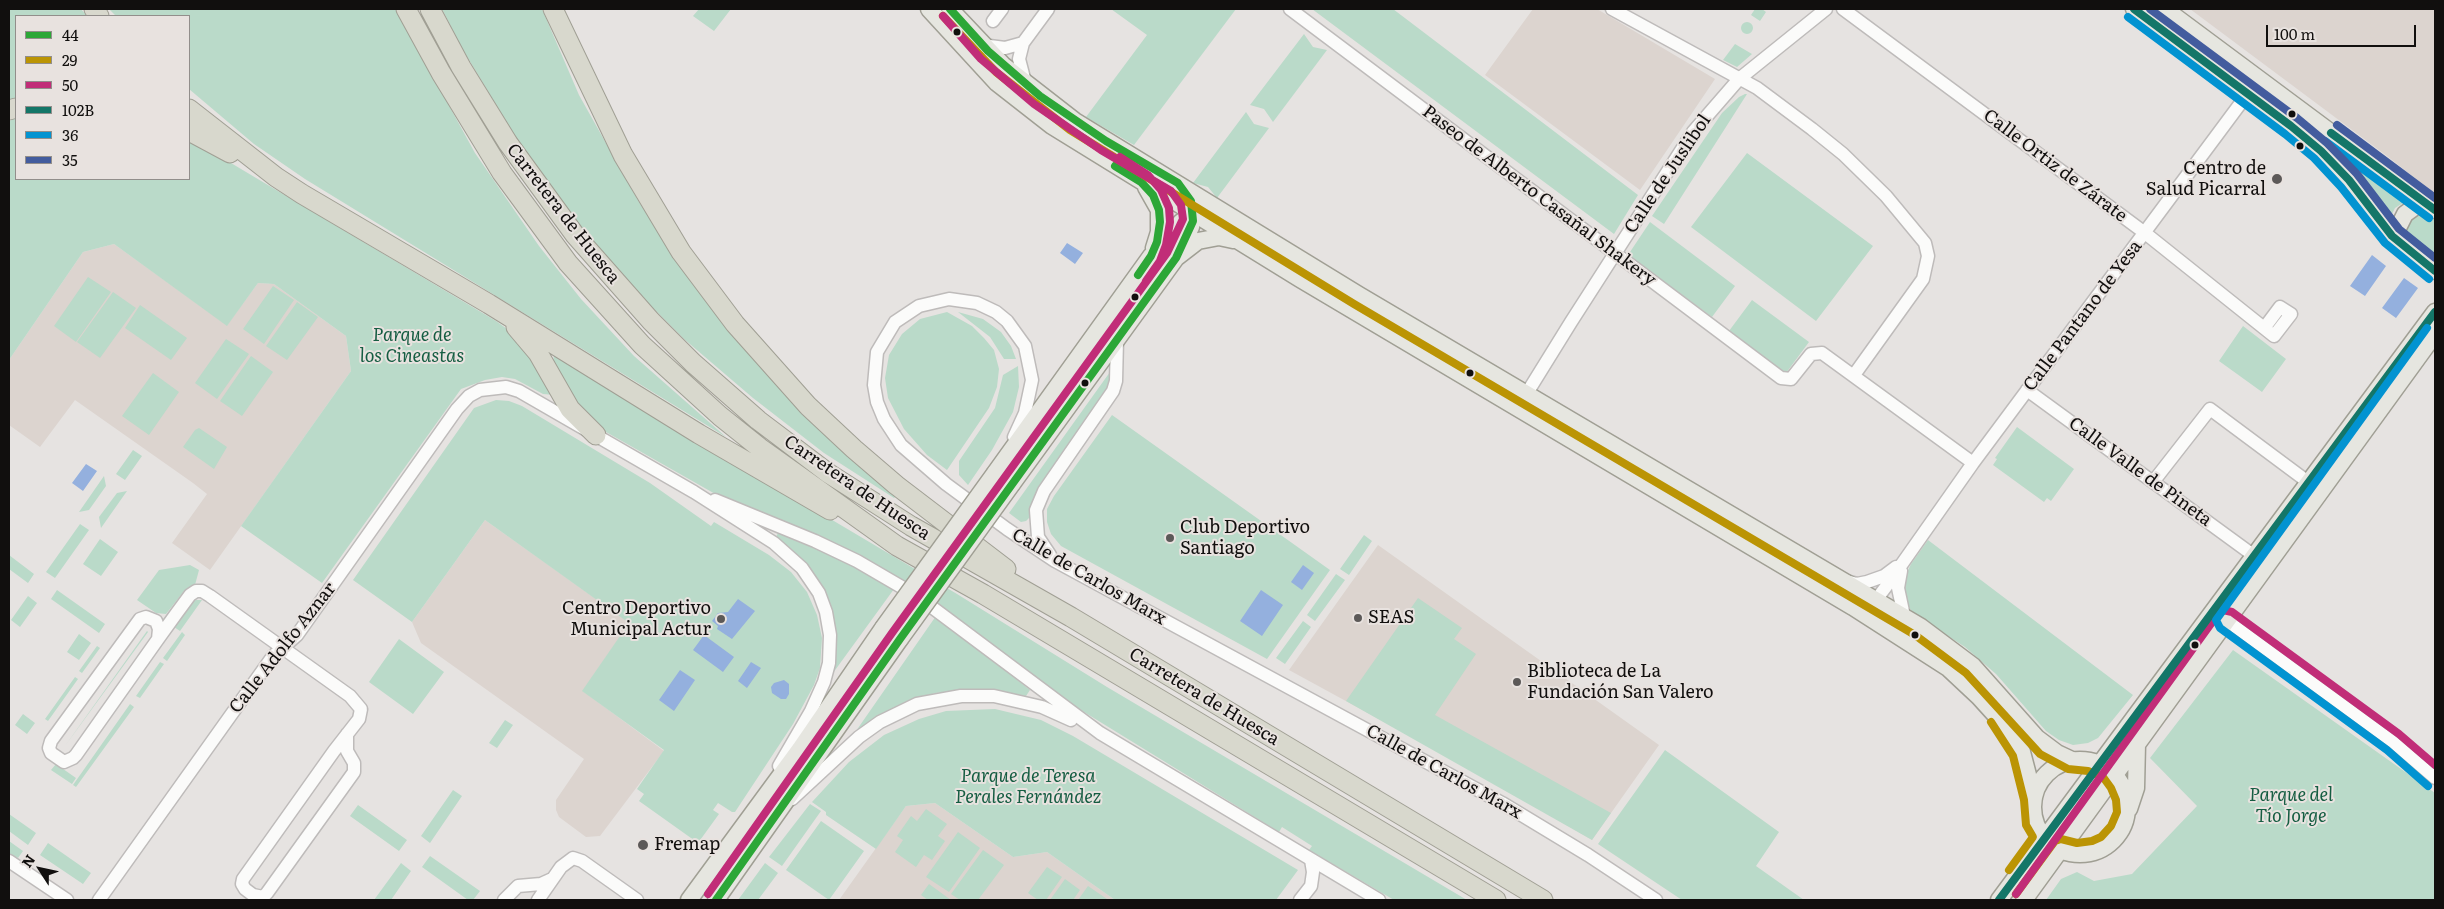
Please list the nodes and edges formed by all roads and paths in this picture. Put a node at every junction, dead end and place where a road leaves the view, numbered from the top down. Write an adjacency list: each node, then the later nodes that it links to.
1 (406, 9): 55 (highway, Carretera de Huesca)
2 (430, 9): 64 (highway, Carretera de Huesca)
3 (553, 9): 64 (highway)
4 (929, 9): 17 (main road)
5 (950, 9): 15 (main road)
6 (1002, 9): 14 (street)
7 (1048, 9): 16 (street)
8 (1290, 9): 34 (street, Paseo de Alberto Casañal Shakery)
9 (1612, 9): 20 (street)
10 (1826, 9): 20 (street, Calle de Juslibol)
11 (1843, 9): 31 (street, Calle Ortiz de Zárate)
12 (2134, 9): 22 (main road)
13 (2164, 9): 19 (main road)
14 (993, 21)
15 (981, 44): 16 (street); 18 (main road)
16 (1022, 46): 18 (street); 21 (street)
17 (979, 64): 18 (street); 26 (main road)
18 (1003, 66): 21 (main road)
19 (2246, 70): 22 (street); 28 (main road)
20 (1739, 79): 34 (street, Calle de Juslibol); 43 (street)
21 (1026, 85): 27 (main road)
22 (2248, 94): 31 (street, Calle Pantano de Yesa); 32 (main road)
23 (190, 111): 25 (highway)
24 (190, 132): 25 (highway)
25 (276, 177): 38 (highway)
26 (1141, 182): 29 (main road); 35 (main road)
27 (1178, 183): 29 (main road); 30 (main road)
28 (2431, 208): 32 (main road)
29 (1194, 214): 30 (main road); 33 (main road); 35 (main road); 36 (main road)
30 (1231, 216): 45 (main road)
31 (2146, 233): 40 (street, Calle Ortiz de Zárate); 44 (street, Calle Pantano de Yesa)
32 (2397, 241): 37 (main road)
33 (1242, 242): 36 (main road); 46 (main road)
34 (1615, 253): 43 (street, Paseo de Alberto Casañal Shakery); 45 (street, Calle de Juslibol)
35 (1151, 256): 49 (main road)
36 (1176, 258): 42 (main road)
37 (2435, 271)
38 (489, 304): 47 (highway); 55 (highway)
39 (2435, 312): 51 (main road)
40 (2265, 327)
41 (2435, 334): 65 (main road)
42 (1117, 340): 58 (street); 79 (main road, bridge)
43 (1854, 375): 48 (street)
44 (2027, 390): 48 (street, Calle Pantano de Yesa); 50 (street, Calle Valle de Pineta)
45 (1528, 393): 46 (street); 53 (main road)
46 (1526, 412): 54 (main road)
47 (596, 435): 52 (street); 68 (street, Calle Adolfo Aznar)
48 (1972, 463): 57 (street, Calle Pantano de Yesa)
49 (996, 471): 58 (street, Calle de Carlos Marx); 81 (main road, bridge)
50 (2153, 482): 51 (street); 56 (street, Calle Valle de Pineta)
51 (2308, 482): 56 (main road)
52 (694, 492): 69 (street); 81 (street)
53 (1751, 527): 54 (street); 59 (main road)
54 (1735, 538): 61 (main road)
55 (897, 546): 88 (highway, Carretera de Huesca)
56 (2253, 555): 75 (main road)
57 (1906, 559): 59 (street, Calle Pantano de Yesa); 60 (street, Calle Pantano de Yesa); 63 (street, Calle Pantano de Yesa)
58 (1055, 561): 103 (street, Calle de Carlos Marx)
59 (1843, 580): 60 (main road)
60 (1876, 600): 61 (street); 63 (main road)
61 (1854, 607): 78 (main road)
62 (176, 614): 66 (street); 67 (street); 68 (street)
63 (1904, 616): 73 (main road)
64 (1072, 617): 102 (highway, Carretera de Huesca)
65 (2226, 620): 71 (main road); 77 (street)
66 (156, 621): 67 (street); 67 (street)
67 (158, 639)
68 (282, 648): 70 (street); 92 (street, Calle Adolfo Aznar)
69 (1100, 733): 79 (street); 84 (street)
70 (347, 734): 72 (street); 74 (street)
71 (2138, 744): 76 (main road); 80 (main road)
72 (349, 758): 74 (street); 74 (street)
73 (2072, 760): 75 (main road); 78 (main road)
74 (326, 762)
75 (2099, 764): 76 (main road); 82 (main road)
76 (2115, 776): 80 (main road); 83 (main road)
77 (2435, 778)
78 (2034, 798): 82 (main road)
79 (781, 809): 97 (main road)
80 (2127, 814): 83 (main road)
81 (745, 824): 96 (main road)
82 (2045, 838): 83 (main road); 104 (main road)
83 (2060, 849): 105 (main road)
84 (1311, 860): 87 (street); 90 (street)
85 (9, 861): 91 (street)
86 (552, 879): 89 (street); 94 (street); 95 (street)
87 (1346, 881): 90 (street); 99 (street)
88 (1465, 883): 100 (highway); 101 (highway, Carretera de Huesca)
89 (526, 886): 93 (street); 94 (street)
90 (1311, 886): 98 (street)
91 (67, 900)
92 (99, 900)
93 (504, 900)
94 (536, 900)
95 (637, 900)
96 (689, 900)
97 (716, 900)
98 (1300, 900)
99 (1379, 900)
100 (1489, 900)
101 (1496, 900)
102 (1543, 900)
103 (1656, 900)
104 (1999, 900)
105 (2024, 900)

